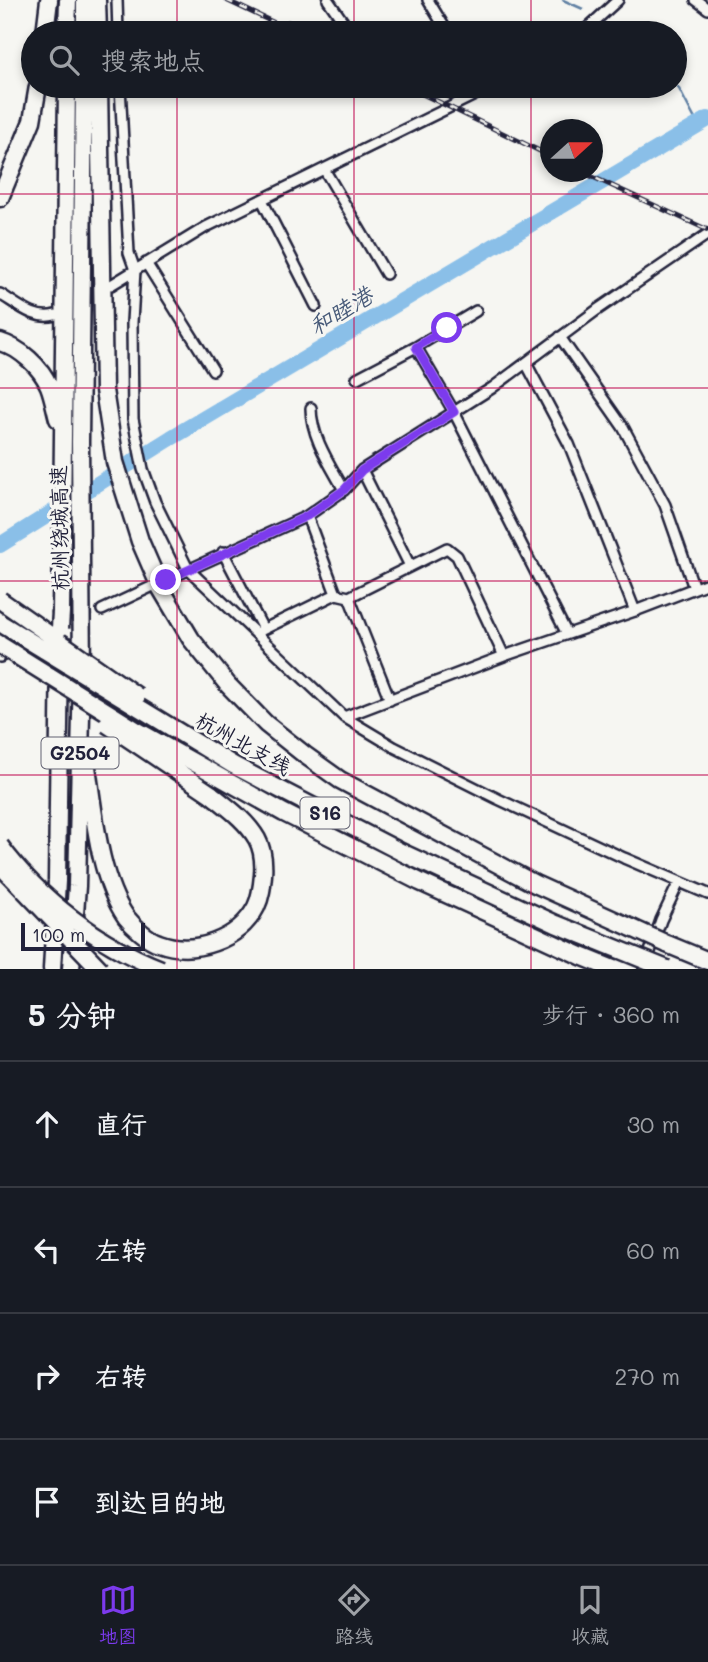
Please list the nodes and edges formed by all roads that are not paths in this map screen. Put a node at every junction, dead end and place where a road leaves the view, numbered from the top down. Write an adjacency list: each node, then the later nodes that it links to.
1 (49, 0): 11 (highway)
2 (68, 0): 12 (highway)
3 (85, 0): 13 (highway)
4 (97, 0): 14 (highway)
5 (117, 0): 15 (street)
6 (328, 0): 16 (street)
7 (428, 0): 17 (street)
8 (618, 0): 18 (street)
9 (696, 0): 10 (street)
10 (708, 9)
11 (46, 21)
12 (68, 21)
13 (85, 21)
14 (98, 21)
15 (118, 21)
16 (343, 21)
17 (441, 21)
18 (595, 21)
19 (36, 98): 26 (highway)
20 (67, 98): 45 (highway, 杭州绕城高速 / G2504)
21 (84, 98): 70 (highway, 杭州绕城高速 / G2504)
22 (99, 98): 76 (highway, bridge)
23 (121, 98): 30 (street)
24 (466, 99): 25 (street)
25 (324, 169): 27 (street); 31 (street)
26 (0, 198)
27 (262, 200): 29 (street); 34 (street)
28 (708, 234): 37 (street)
29 (146, 263): 30 (street); 41 (street)
30 (135, 270): 32 (street); 51 (street)
31 (386, 274)
32 (111, 285)
33 (0, 294): 36 (street)
34 (316, 306)
35 (476, 311): 39 (street)
36 (55, 315)
37 (560, 337): 40 (street); 55 (street)
38 (0, 342): 45 (highway)
39 (416, 347): 42 (street); 44 (street)
40 (526, 363): 44 (street); 60 (street)
41 (213, 370)
42 (357, 379)
43 (312, 408): 47 (street)
44 (454, 412): 46 (street); 64 (street)
45 (64, 445): 61 (highway, 杭州绕城高速 / G2504)
46 (362, 470): 47 (street); 50 (street)
47 (344, 490): 48 (street)
48 (307, 516): 49 (street); 56 (street)
49 (223, 552): 51 (street); 63 (street)
50 (410, 566): 57 (street); 66 (street)
51 (188, 569): 52 (street); 63 (street)
52 (166, 580)
53 (708, 583): 55 (street)
54 (150, 587): 59 (street)
55 (694, 588): 60 (street)
56 (336, 594): 57 (street); 63 (street)
57 (349, 597): 68 (street)
58 (0, 600): 71 (highway, bridge)
59 (102, 610)
60 (635, 611): 64 (street)
61 (64, 619): 67 (street); 77 (highway, 杭州绕城高速 / G2504)
62 (0, 623): 71 (highway, 杭州北支线 / S16, bridge)
63 (260, 631): 69 (street)
64 (567, 634): 66 (street)
65 (0, 647): 70 (highway, bridge); 81 (highway, 杭州北支线 / S16, bridge)
66 (504, 656): 68 (street)
67 (0, 657)
68 (390, 700): 69 (street)
69 (344, 717): 74 (street)
70 (81, 728): 78 (highway, 杭州绕城高速 / G2504)
71 (233, 765): 83 (highway, 杭州北支线 / S16, bridge)
72 (0, 846): 80 (highway, bridge)
73 (0, 865): 79 (highway, bridge)
74 (679, 882): 75 (street); 82 (street)
75 (708, 894)
76 (708, 961)
77 (52, 969)
78 (71, 969)
79 (100, 969)
80 (161, 969)
81 (613, 969)
82 (644, 969)
83 (667, 969)

